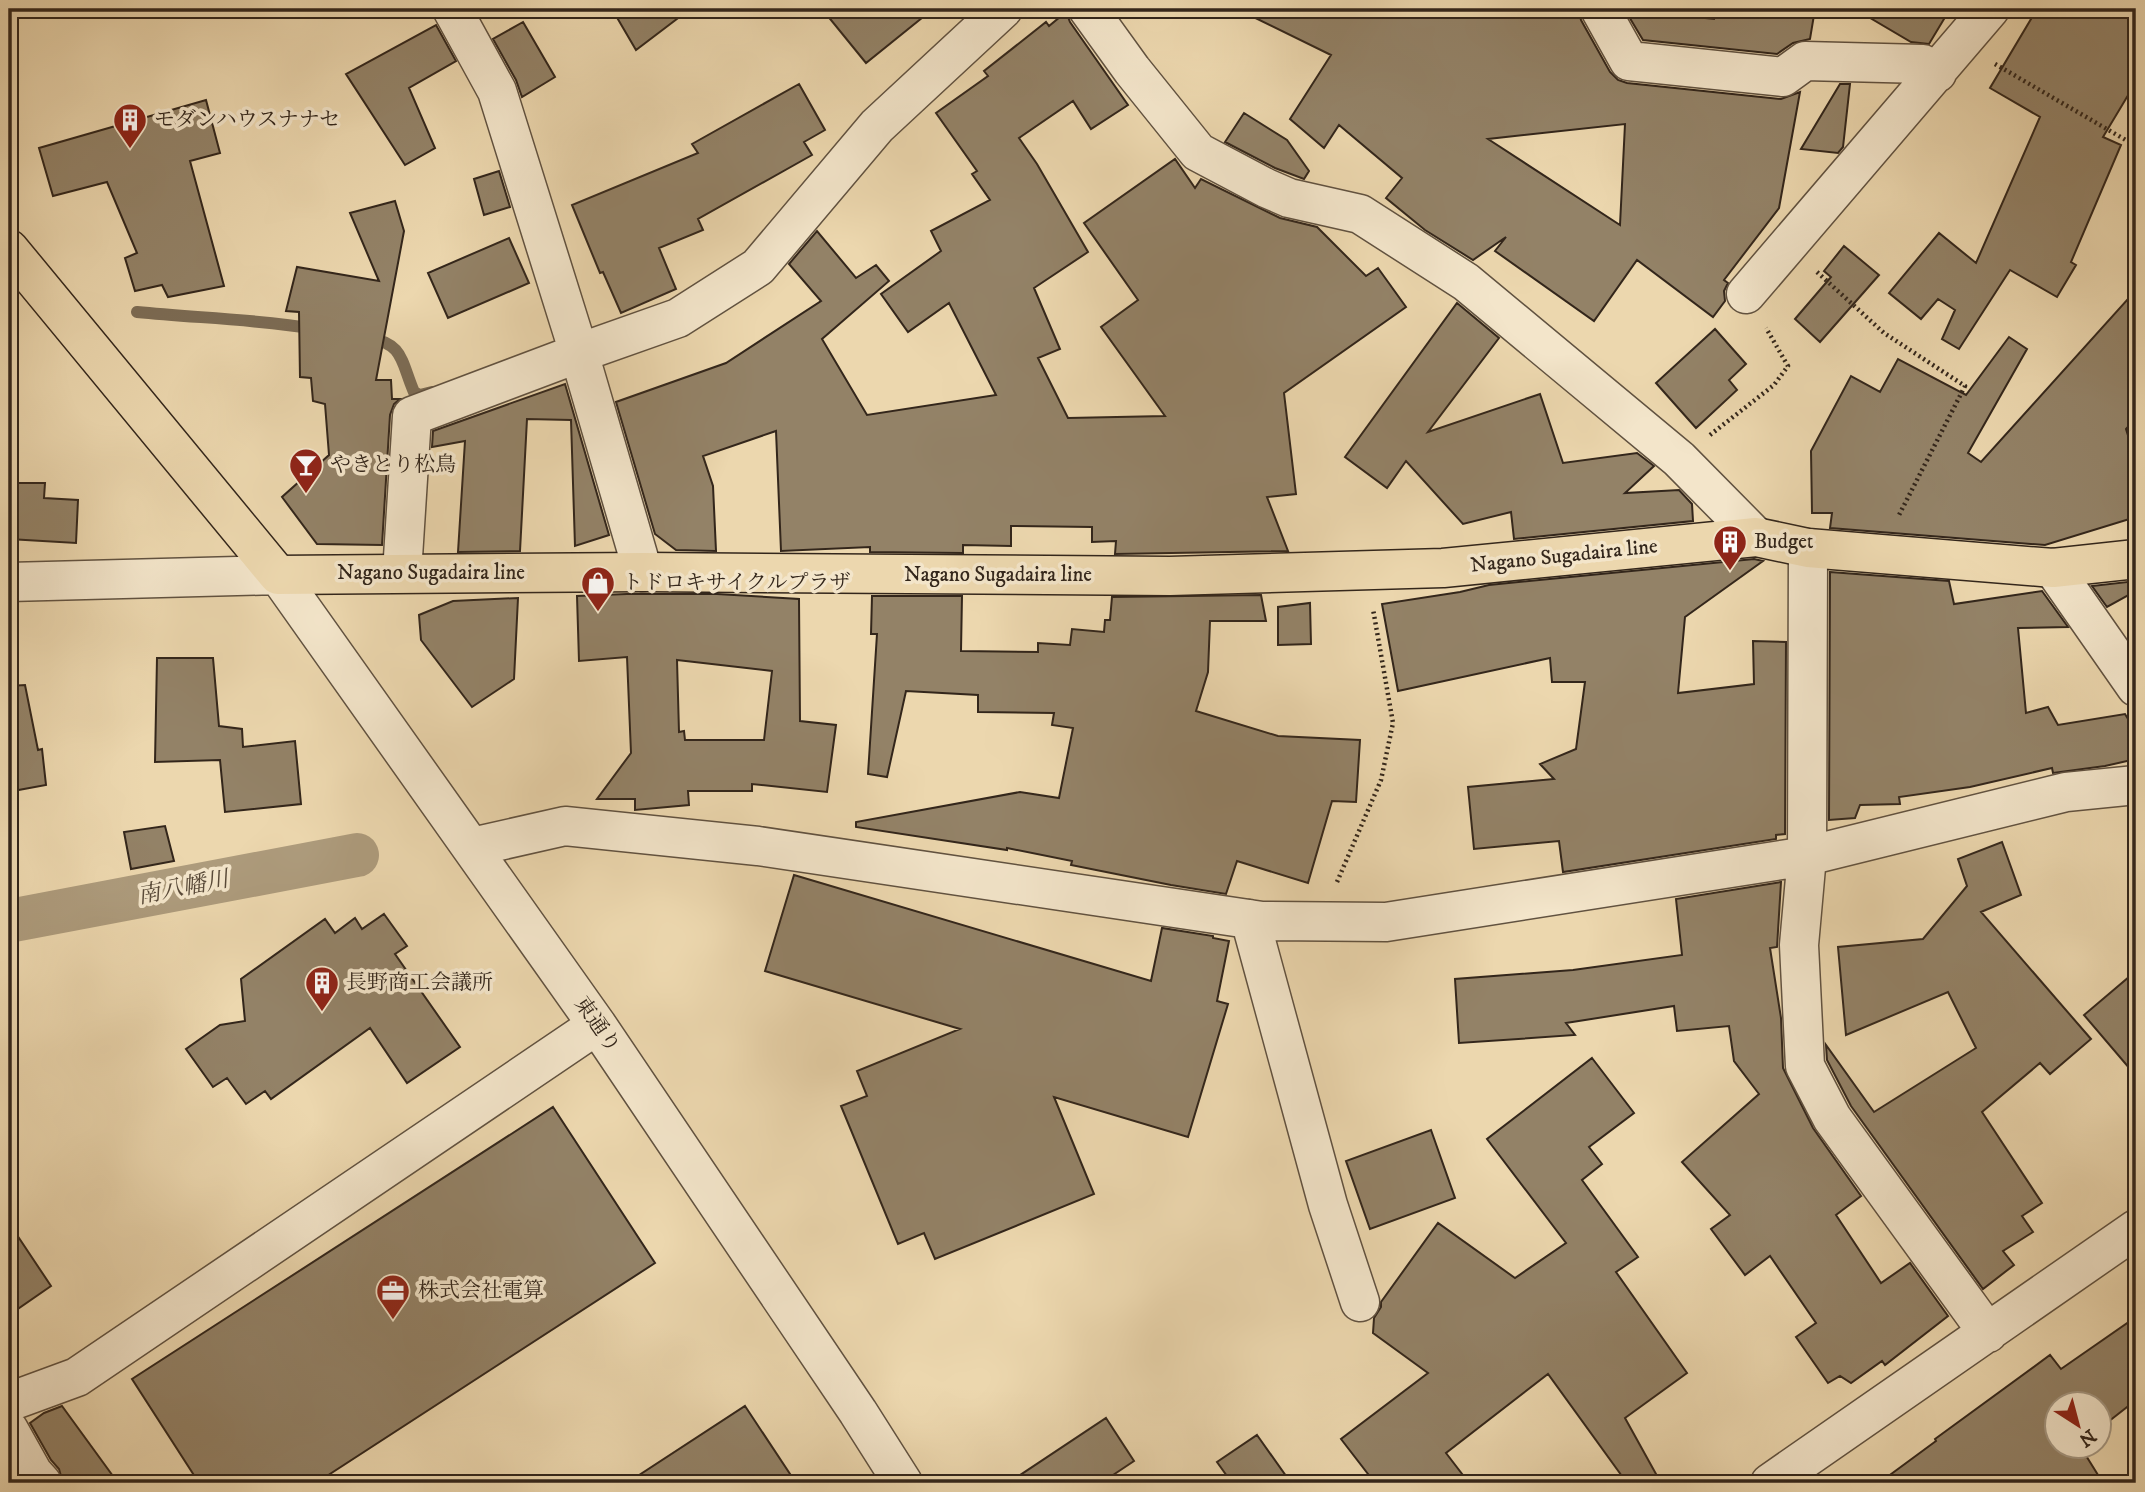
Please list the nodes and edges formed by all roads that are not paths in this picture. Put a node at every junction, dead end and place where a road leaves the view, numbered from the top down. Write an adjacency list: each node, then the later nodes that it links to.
1 (452, 9): 9 (street)
2 (1003, 9): 9 (street)
3 (1088, 9): 10 (street)
4 (1600, 9): 6 (street)
5 (1990, 9): 6 (street)
6 (1939, 70): 8 (street)
7 (9, 249): 16 (main road)
8 (1746, 294)
9 (579, 353): 14 (street); 15 (street)
10 (1756, 537): 11 (main road, Nagano Sugadaira line); 14 (main road, Nagano Sugadaira line)
11 (1808, 548): 13 (main road, Nagano Sugadaira line); 21 (street)
12 (2136, 559): 13 (main road, Nagano Sugadaira line)
13 (2053, 568): 18 (street)
14 (643, 572): 15 (main road, Nagano Sugadaira line)
15 (402, 573): 16 (main road, Nagano Sugadaira line)
16 (278, 575): 17 (street); 20 (street, 東通り)
17 (9, 582)
18 (2136, 687)
19 (2136, 785): 21 (street)
20 (472, 847): 22 (street); 23 (street, 東通り)
21 (1807, 856): 22 (street); 26 (street)
22 (1250, 919): 25 (street)
23 (597, 1025): 27 (street); 31 (street, 東通り)
24 (2136, 1229): 26 (street)
25 (1360, 1303)
26 (1987, 1333): 29 (street)
27 (9, 1402)
28 (9, 1430): 30 (street)
29 (1790, 1478)
30 (42, 1483)
31 (903, 1483)

